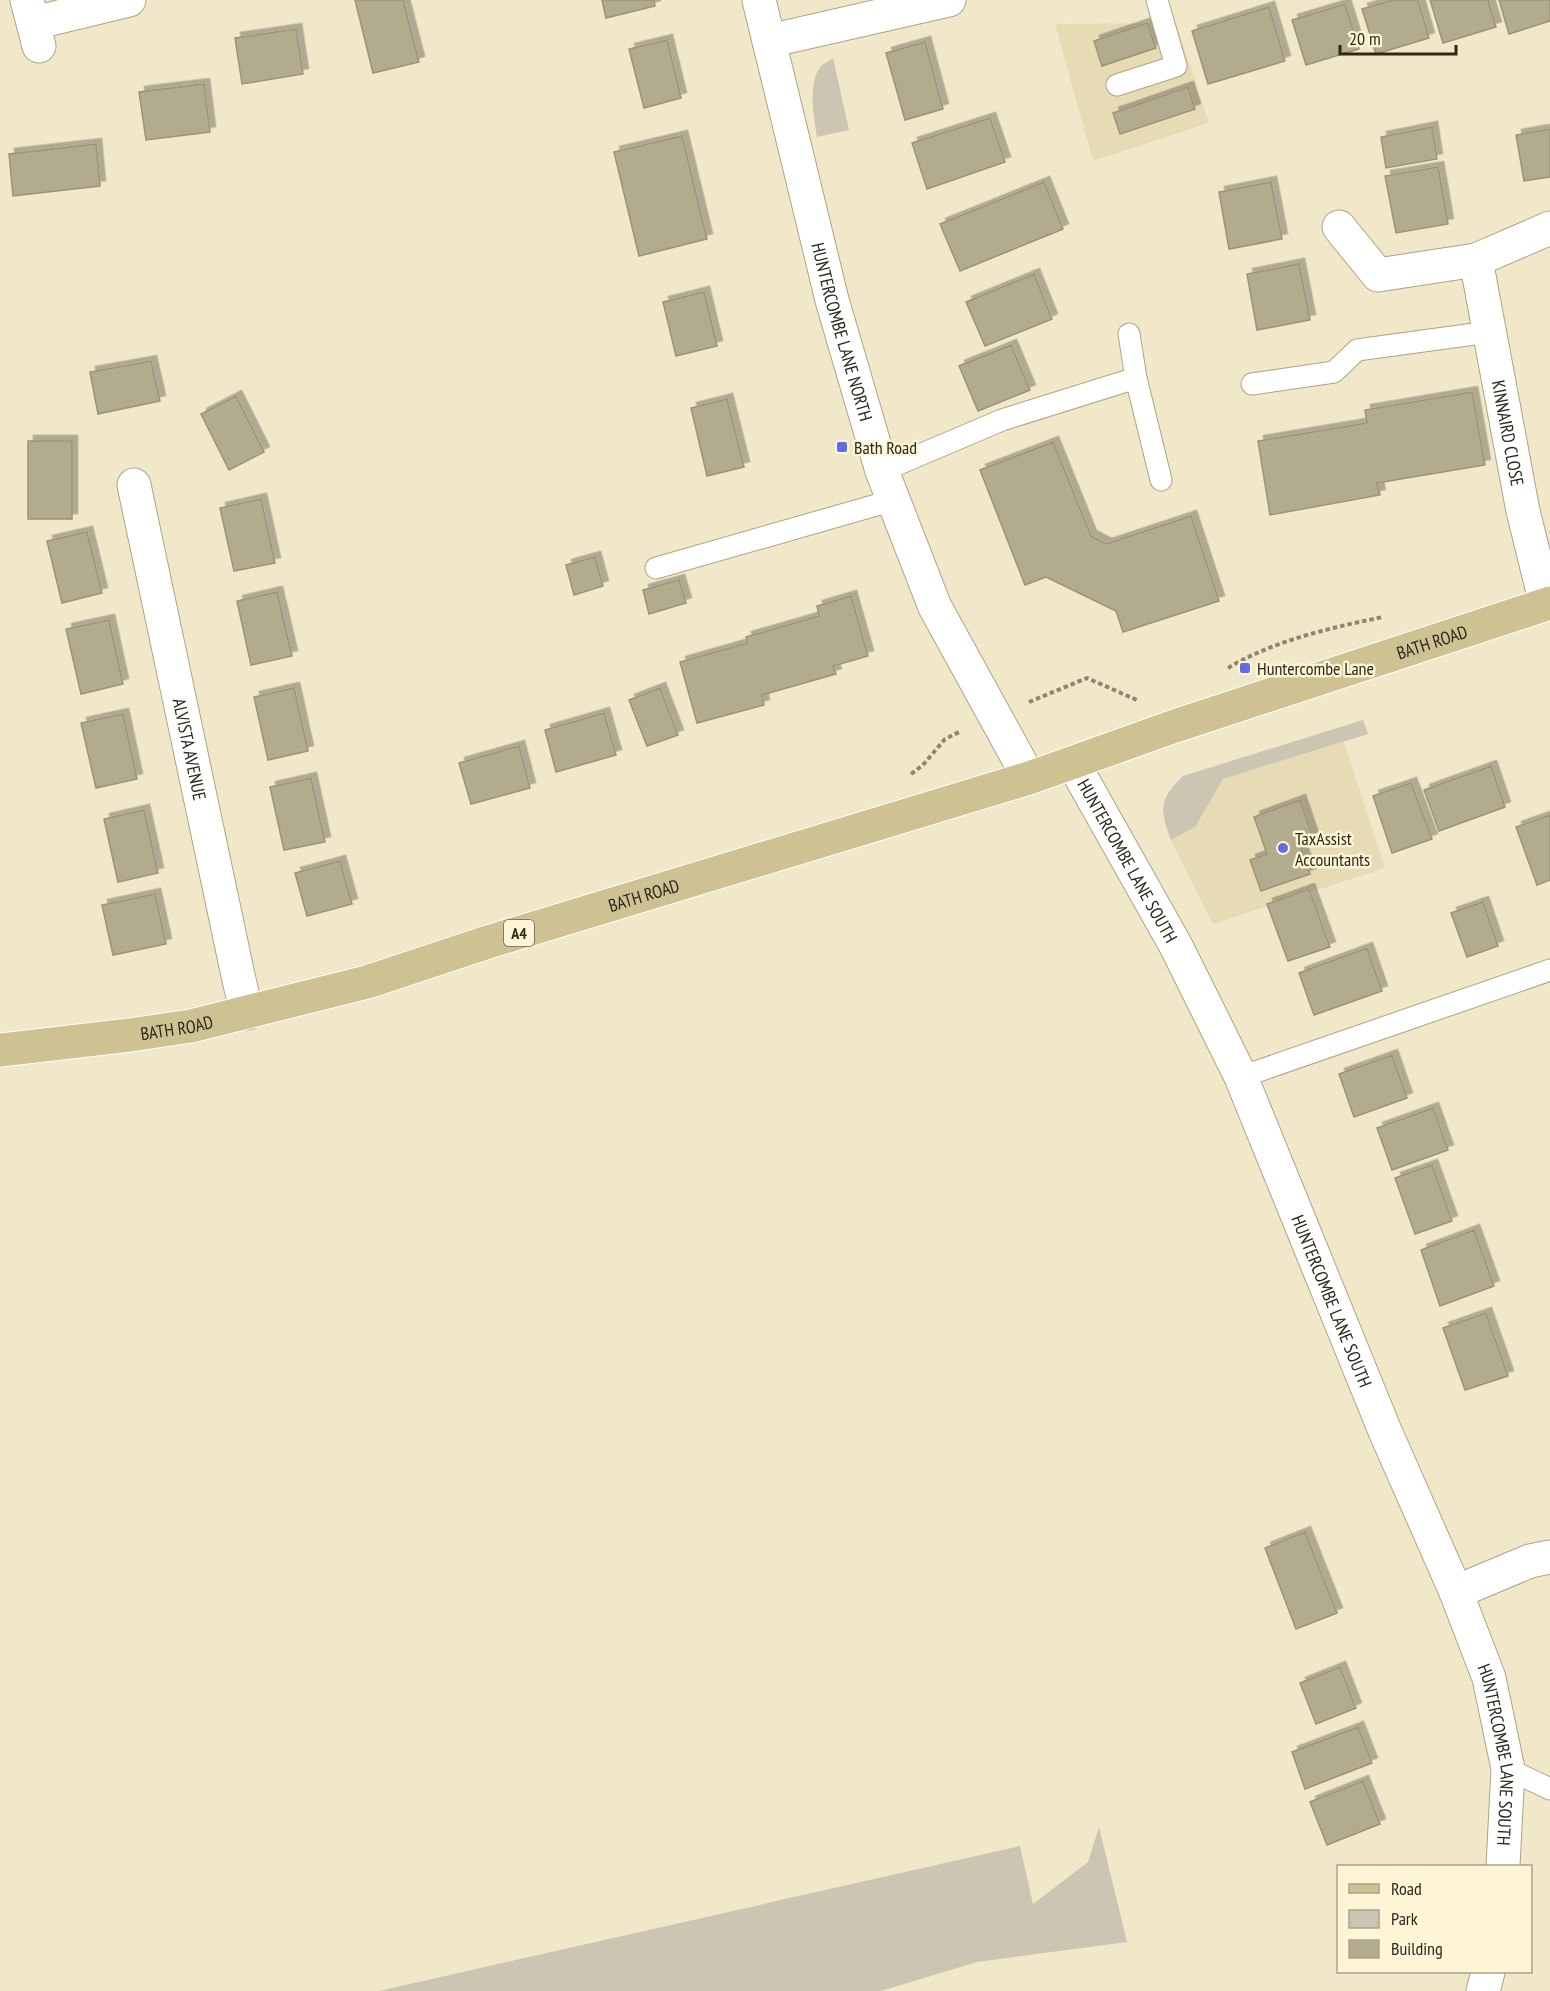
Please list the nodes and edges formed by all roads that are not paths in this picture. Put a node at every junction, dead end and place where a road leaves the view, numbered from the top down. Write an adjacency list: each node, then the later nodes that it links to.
1 (129, 0): 5 (street)
2 (759, 0): 6 (street, HUNTERCOMBE LANE NORTH)
3 (949, 0): 6 (street)
4 (1157, 0): 7 (lane)
5 (34, 23)
6 (769, 41): 17 (street, HUNTERCOMBE LANE NORTH)
7 (1117, 85)
8 (1339, 227): 10 (street)
9 (1550, 228): 10 (street)
10 (1476, 260): 11 (street, KINNAIRD CLOSE)
11 (1489, 332): 14 (lane); 19 (street, KINNAIRD CLOSE)
12 (1129, 334): 13 (lane)
13 (1136, 378): 15 (lane); 17 (lane)
14 (1252, 384)
15 (1161, 480)
16 (134, 485): 23 (street, ALVISTA AVENUE)
17 (888, 486): 18 (lane); 21 (street, HUNTERCOMBE LANE NORTH)
18 (656, 568)
19 (1548, 603): 20 (main road, BATH ROAD / A4)
20 (1073, 763): 21 (main road, BATH ROAD / A4); 25 (street, HUNTERCOMBE LANE SOUTH)
21 (1029, 778): 23 (main road, BATH ROAD / A4)
22 (1550, 970): 25 (lane)
23 (247, 1012): 24 (main road, BATH ROAD / A4)
24 (0, 1050)
25 (1241, 1077): 27 (street, HUNTERCOMBE LANE SOUTH)
26 (1550, 1557): 27 (street)
27 (1456, 1592): 28 (street, HUNTERCOMBE LANE SOUTH)
28 (1508, 1769): 29 (lane); 30 (street, HUNTERCOMBE LANE SOUTH)
29 (1550, 1789)
30 (1503, 1865)
31 (1488, 1973): 32 (street)
32 (1483, 1991)

